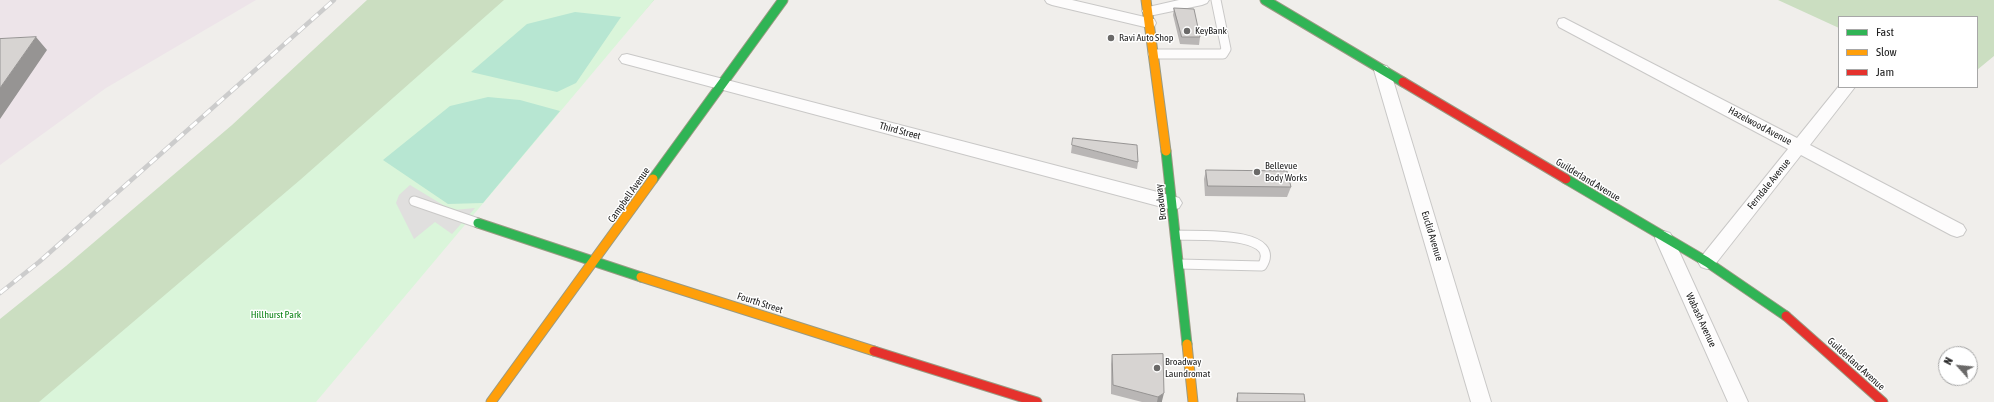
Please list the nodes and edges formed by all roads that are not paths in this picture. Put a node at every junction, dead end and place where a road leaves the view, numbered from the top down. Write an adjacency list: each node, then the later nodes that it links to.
1 (783, 0): 11 (street, Campbell Avenue)
2 (1052, 0): 6 (street)
3 (1202, 0): 6 (street)
4 (1216, 0): 8 (lane)
5 (1266, 0): 10 (street, Guilderland Avenue)
6 (1148, 12): 8 (street, Broadway)
7 (1564, 23): 13 (street, Hazelwood Avenue)
8 (1153, 54): 15 (street, Broadway)
9 (627, 59): 11 (street, Third Street)
10 (1382, 70): 19 (street, Guilderland Avenue); 26 (street, Euclid Avenue)
11 (721, 84): 15 (street, Third Street); 20 (street, Campbell Avenue)
12 (1846, 88): 13 (street, Ferndale Avenue)
13 (1799, 147): 17 (street, Hazelwood Avenue); 21 (street, Ferndale Avenue)
14 (414, 201): 16 (lane)
15 (1172, 203): 18 (street, Broadway)
16 (478, 223): 20 (street, Fourth Street)
17 (1957, 230)
18 (1176, 235): 22 (street, Broadway); 22 (lane)
19 (1664, 238): 21 (street, Guilderland Avenue); 27 (street, Wabash Avenue)
20 (594, 262): 23 (street, Campbell Avenue); 24 (street, Fourth Street)
21 (1707, 262): 28 (street, Guilderland Avenue)
22 (1179, 264): 25 (street, Broadway)
23 (491, 402)
24 (1036, 402)
25 (1193, 402)
26 (1481, 402)
27 (1738, 402)
28 (1883, 402)

